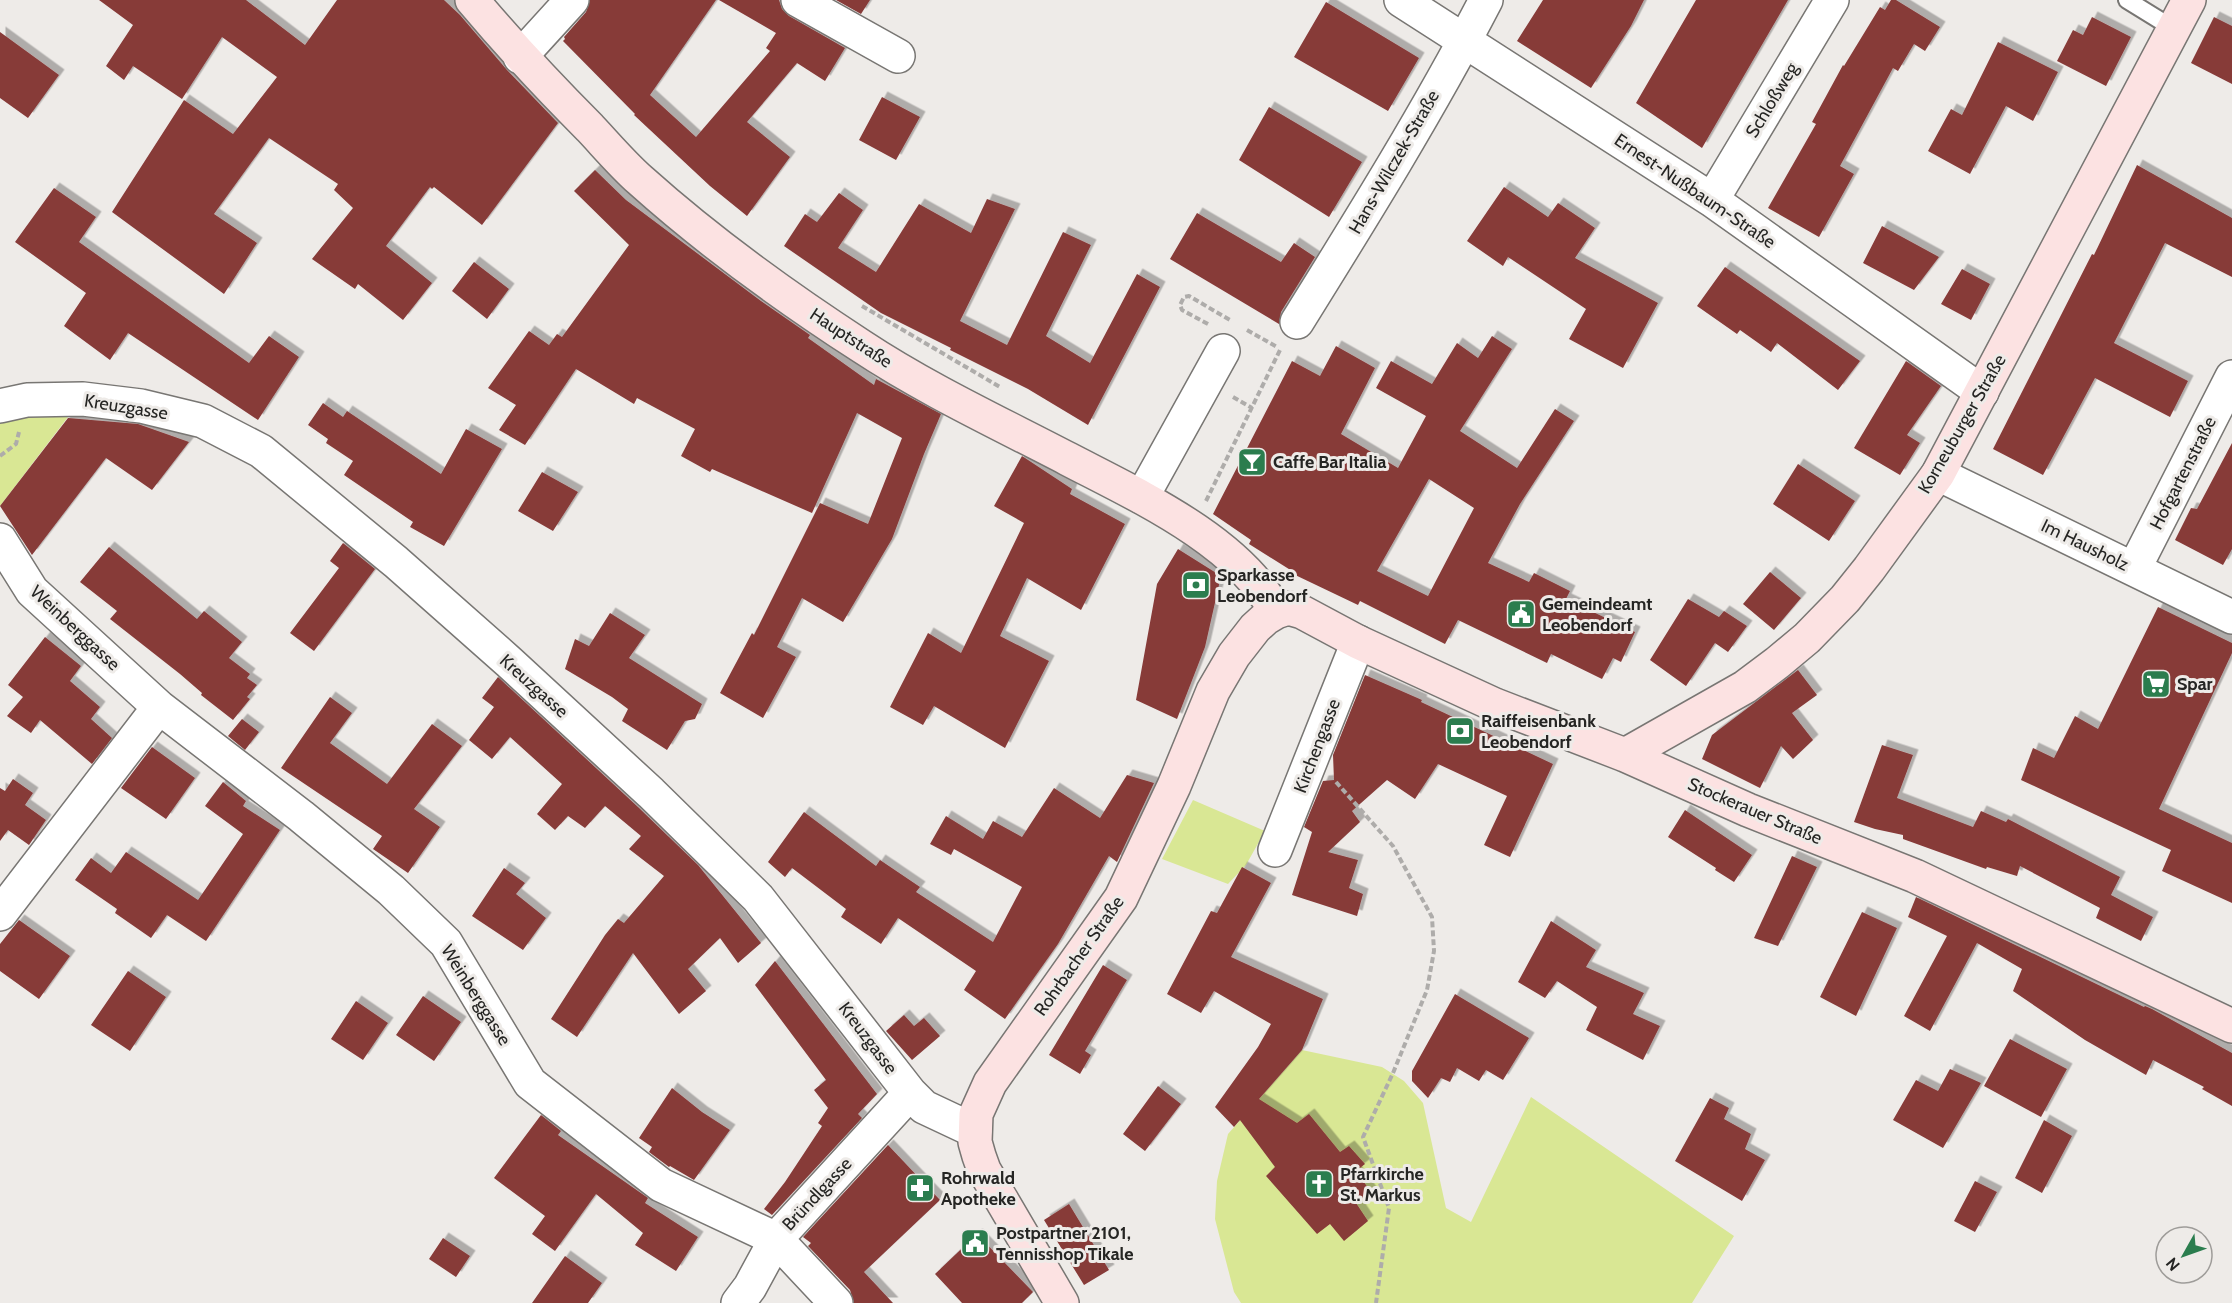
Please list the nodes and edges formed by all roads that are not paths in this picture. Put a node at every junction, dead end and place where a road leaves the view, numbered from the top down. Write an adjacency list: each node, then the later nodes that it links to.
1 (472, 0): 11 (main road, Hauptstraße)
2 (572, 0): 11 (street)
3 (798, 0): 12 (street)
4 (1401, 0): 10 (street, Ernest-Nußbaum-Straße)
5 (1486, 0): 10 (street, Hans-Wilczek-Straße)
6 (1832, 0): 13 (street, Schloßweg)
7 (2127, 0): 9 (lane)
8 (2189, 0): 9 (main road, Korneuburger Straße)
9 (2174, 29): 17 (main road, Korneuburger Straße)
10 (1465, 41): 13 (street, Ernest-Nußbaum-Straße); 14 (street, Hans-Wilczek-Straße)
11 (520, 57): 20 (main road, Hauptstraße)
12 (898, 57)
13 (1712, 200): 17 (street, Ernest-Nußbaum-Straße)
14 (1297, 322)
15 (1223, 351): 20 (street)
16 (2232, 377): 22 (street, Hofgartenstraße)
17 (1982, 392): 19 (main road, Korneuburger Straße)
18 (0, 406): 31 (street, Kreuzgasse)
19 (1938, 474): 22 (street, Im Hausholz); 27 (main road, Korneuburger Straße)
20 (1142, 497): 23 (main road, Hauptstraße)
21 (0, 540): 26 (street, Weinberggasse)
22 (2134, 568): 24 (street, Im Hausholz)
23 (1276, 612): 25 (main road, Stockerauer Straße); 32 (main road, Rohrbacher Straße)
24 (2232, 617)
25 (1358, 642): 27 (main road, Stockerauer Straße); 28 (street, Kirchengasse)
26 (159, 707): 29 (street); 33 (street, Weinberggasse)
27 (1625, 754): 30 (main road, Stockerauer Straße)
28 (1275, 850)
29 (0, 914)
30 (2232, 1026)
31 (910, 1093): 32 (street, Kreuzgasse); 33 (street, Bründlgasse)
32 (975, 1131): 36 (main road, Rohrbacher Straße)
33 (776, 1239): 34 (street, Bründlgasse); 35 (street)
34 (748, 1298)
35 (836, 1303)
36 (1062, 1303)

